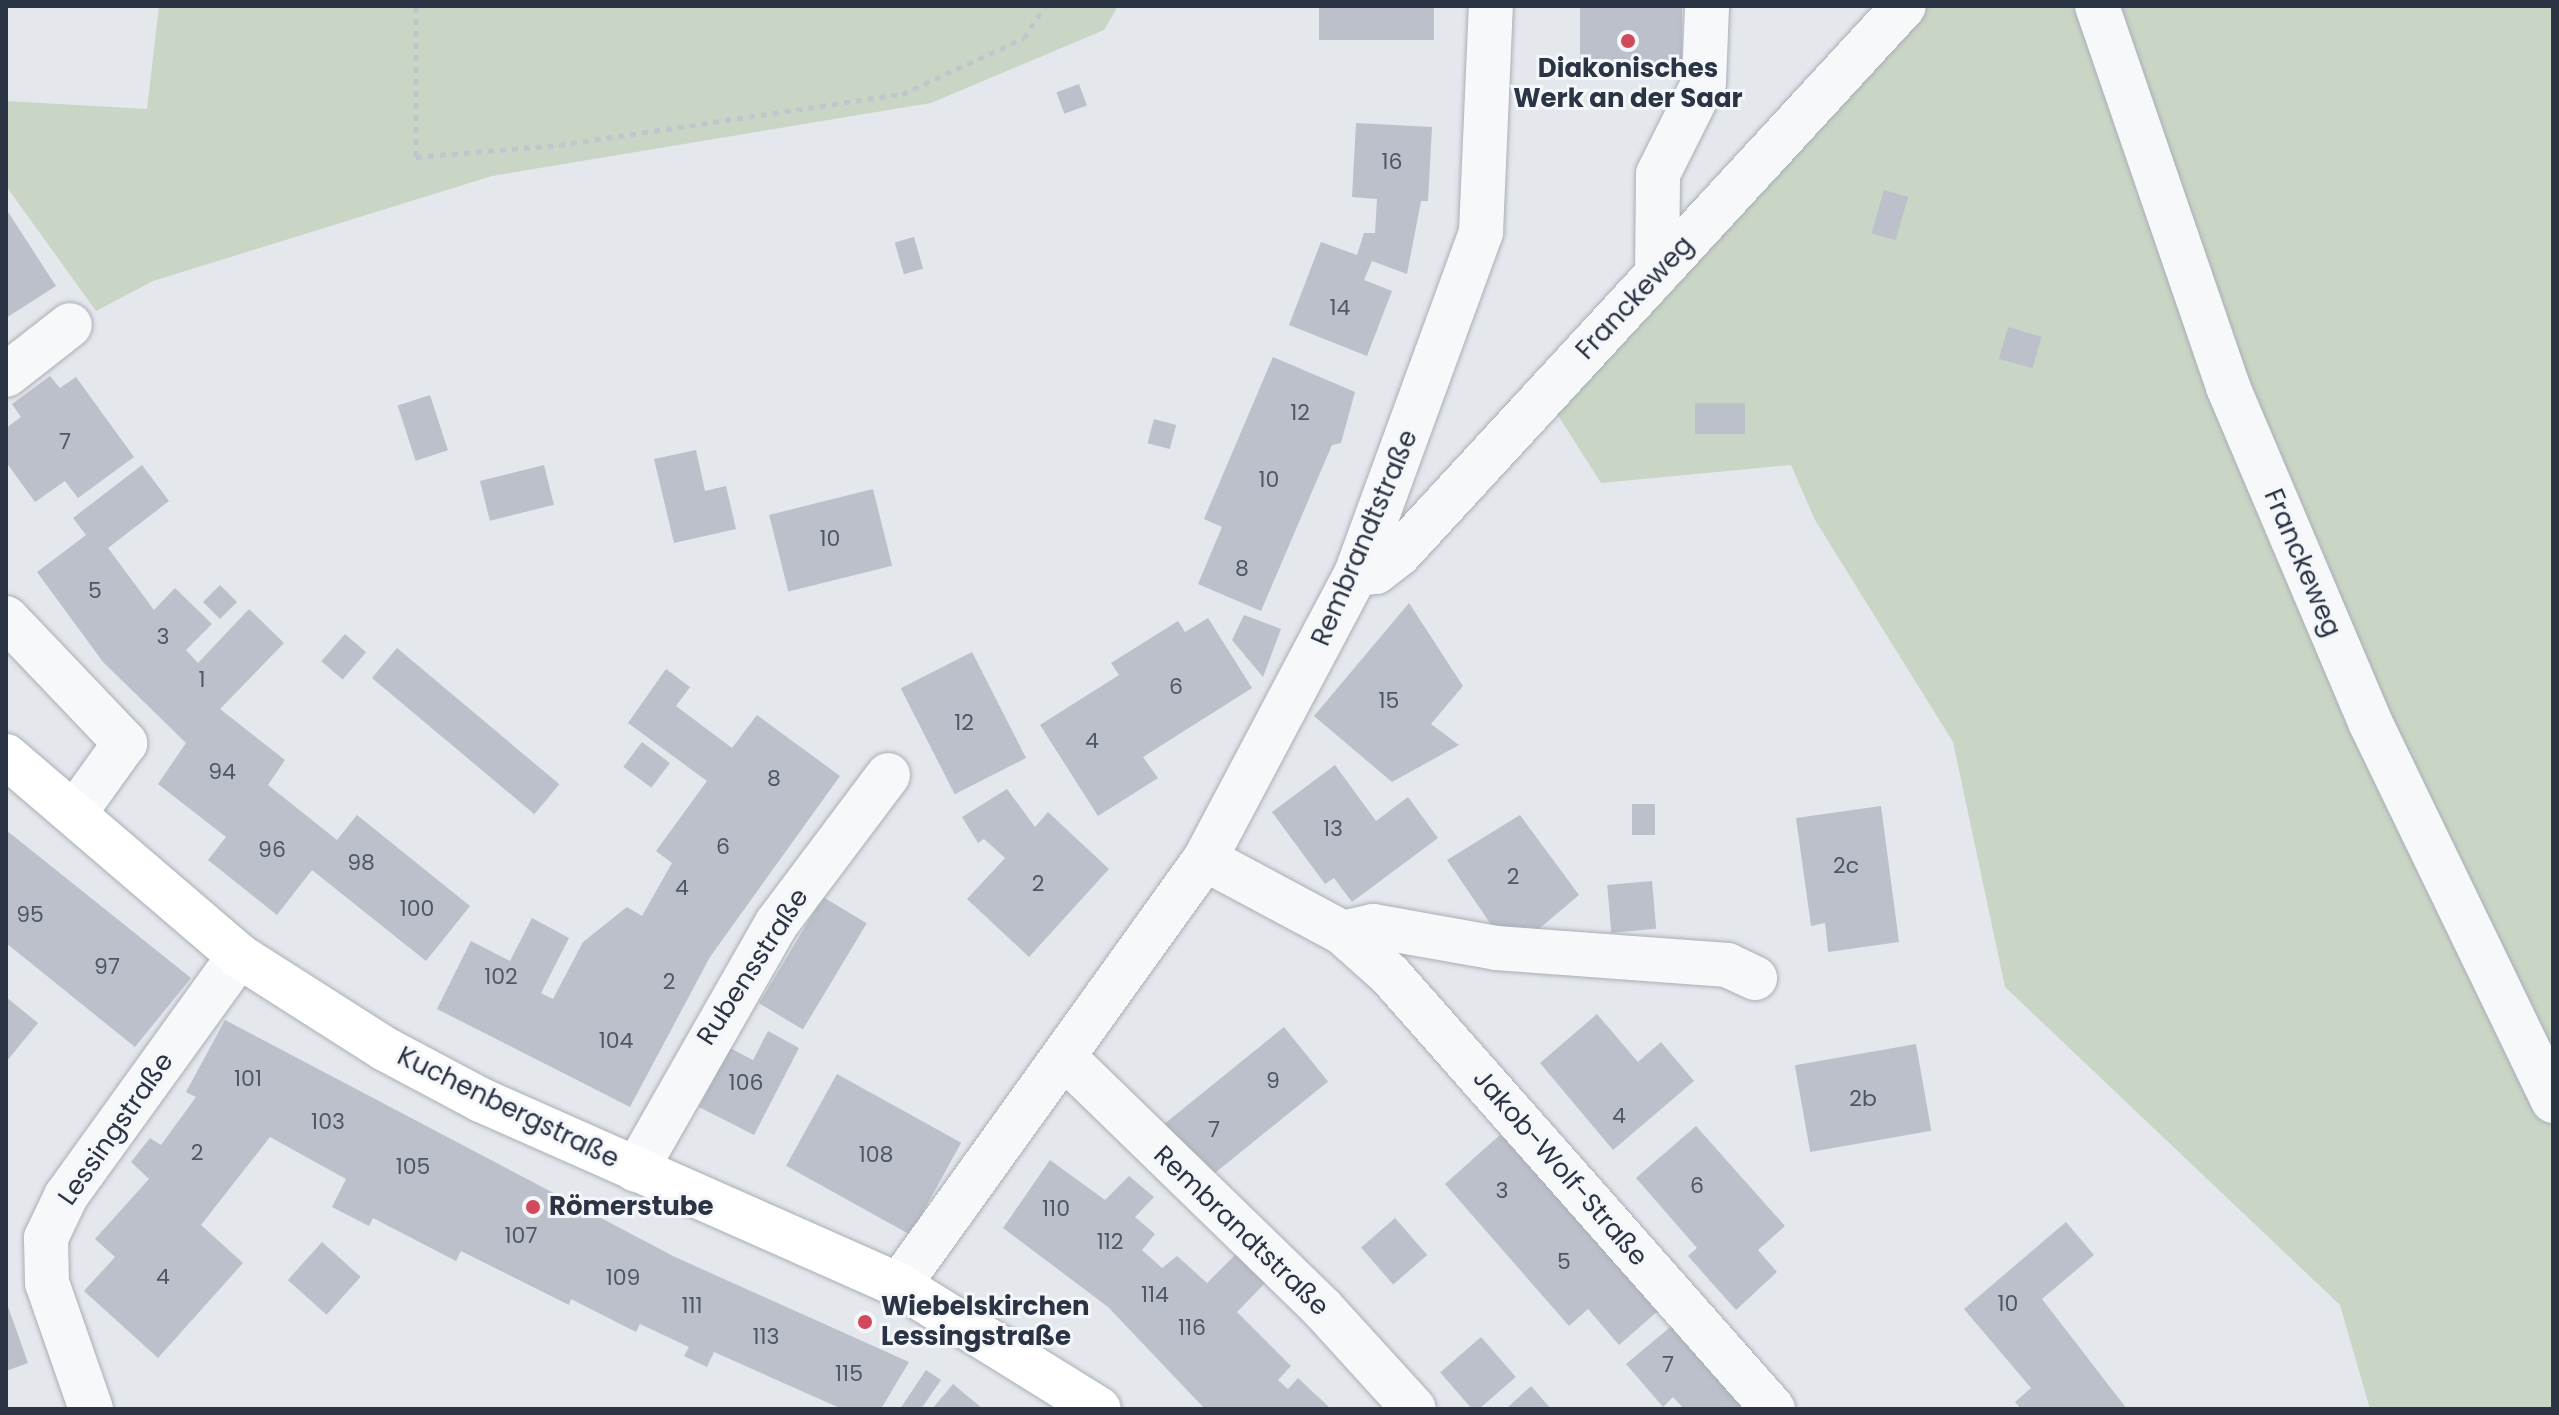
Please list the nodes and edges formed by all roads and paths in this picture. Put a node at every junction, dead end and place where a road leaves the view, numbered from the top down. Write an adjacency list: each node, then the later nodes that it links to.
1 (416, 6): 2 (path)
2 (1045, 6)
3 (1491, 6): 10 (street, Rembrandtstraße)
4 (1707, 6): 7 (street)
5 (1904, 6): 7 (street, Franckeweg)
6 (2097, 6): 20 (street, Franckeweg)
7 (1657, 274): 10 (street, Franckeweg)
8 (70, 325): 9 (street)
9 (6, 375)
10 (1356, 574): 15 (street, Rembrandtstraße)
11 (6, 618): 14 (street)
12 (6, 756): 14 (main road, Kuchenbergstraße)
13 (888, 775): 21 (street, Rubensstraße)
14 (74, 814): 17 (main road, Kuchenbergstraße)
15 (1205, 859): 16 (street, Jakob-Wolf-Straße); 19 (street, Rembrandtstraße)
16 (1343, 933): 18 (street); 26 (street, Jakob-Wolf-Straße)
17 (239, 956): 21 (main road, Kuchenbergstraße); 23 (street, Lessingstraße)
18 (1755, 978)
19 (1064, 1057): 22 (street, Rembrandtstraße); 25 (street, Rembrandtstraße)
20 (2553, 1101)
21 (636, 1170): 22 (main road, Kuchenbergstraße)
22 (899, 1285): 24 (main road, Kuchenbergstraße)
23 (91, 1409)
24 (1099, 1409)
25 (1414, 1409)
26 (1773, 1409)

